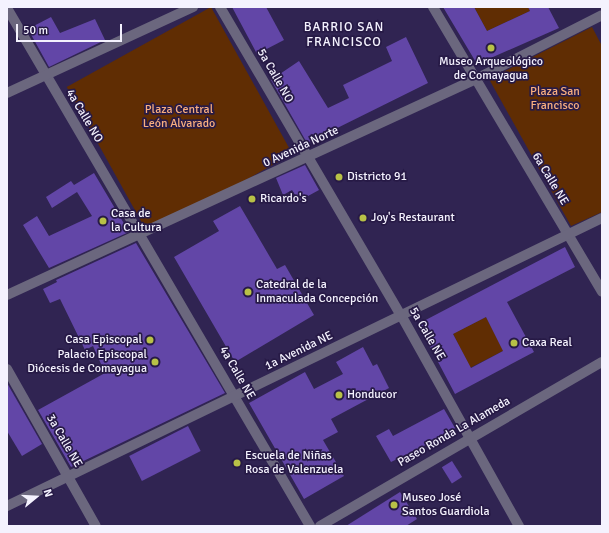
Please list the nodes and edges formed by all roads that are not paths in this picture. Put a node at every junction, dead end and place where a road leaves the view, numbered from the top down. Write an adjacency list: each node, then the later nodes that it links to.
1 (193, 7): 6 (street)
2 (220, 7): 9 (street, 5a Calle NO)
3 (433, 7): 7 (street, 6a Calle NE)
4 (7, 8): 6 (street, 4a Calle NO)
5 (602, 15): 7 (street, 0 Avenida Norte)
6 (45, 76): 8 (street); 12 (street, 4a Calle NO)
7 (476, 79): 9 (street, 0 Avenida Norte); 11 (street, 6a Calle NE)
8 (7, 93)
9 (307, 158): 12 (street, 0 Avenida Norte); 15 (street, 5a Calle NE)
10 (602, 218): 11 (street, 1a Avenida NE)
11 (567, 233): 13 (street, 6a Calle NE); 15 (street, 1a Avenida NE)
12 (140, 235): 14 (street, 0 Avenida Norte); 18 (street, 4a Calle NE)
13 (602, 292)
14 (7, 295)
15 (402, 315): 18 (street, 1a Avenida NE); 19 (street, 5a Calle NE)
16 (602, 362): 19 (street, Paseo Ronda La Alameda)
17 (7, 369): 20 (street, 3a Calle NE)
18 (236, 397): 20 (street, 1a Avenida NE); 24 (street, 4a Calle NE)
19 (471, 436): 22 (street, Paseo Ronda La Alameda); 25 (street, 5a Calle NE)
20 (69, 476): 21 (street, 1a Avenida NE); 23 (street, 3a Calle NE)
21 (7, 506)
22 (327, 524)
23 (96, 526)
24 (310, 526)
25 (519, 526)

